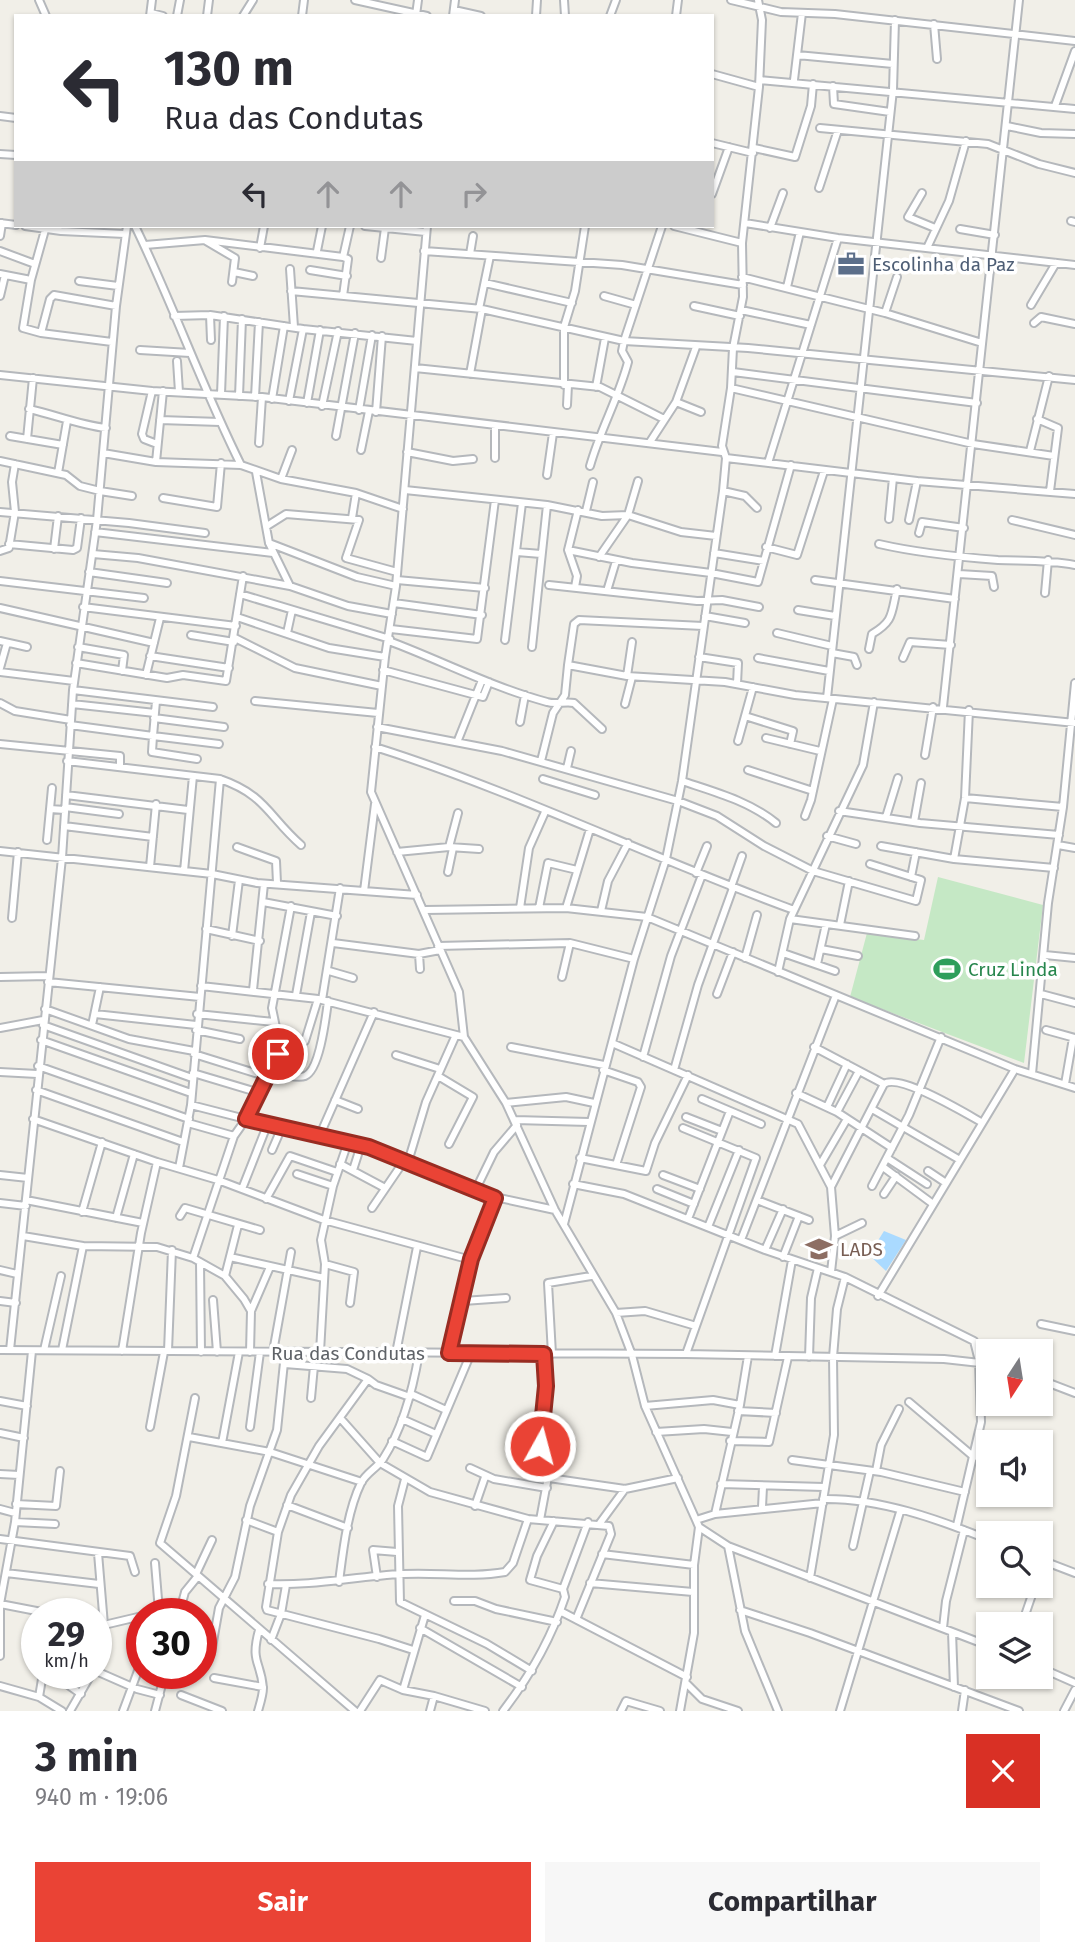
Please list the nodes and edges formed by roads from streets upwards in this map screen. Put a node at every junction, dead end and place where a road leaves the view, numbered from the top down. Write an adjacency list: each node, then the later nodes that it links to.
1 (152, 0): 10 (street)
2 (355, 0): 11 (street)
3 (455, 0): 8 (street)
4 (731, 0): 7 (street)
5 (758, 0): 7 (street)
6 (1019, 0): 14 (street)
7 (761, 8): 9 (street); 22 (street)
8 (453, 13)
9 (802, 13): 12 (street); 17 (street)
10 (150, 14)
11 (412, 14)
12 (895, 20): 13 (street); 19 (street)
13 (934, 24): 14 (street); 18 (street)
14 (1016, 33): 15 (street); 26 (street)
15 (1075, 41)
16 (1075, 51): 27 (street)
17 (797, 55): 19 (street); 21 (street)
18 (937, 59)
19 (893, 64): 25 (street)
20 (714, 74): 22 (street)
21 (794, 80): 22 (street); 23 (street)
22 (759, 84): 39 (street)
23 (813, 84): 24 (street); 39 (street)
24 (833, 86): 25 (street); 29 (street)
25 (893, 90): 26 (street); 29 (street)
26 (1010, 101): 27 (street); 30 (street)
27 (1055, 106): 28 (street)
28 (1075, 108)
29 (890, 112): 33 (street)
30 (1007, 126): 34 (street); 38 (street)
31 (820, 128): 32 (street)
32 (838, 130): 33 (street); 42 (street)
33 (887, 134): 35 (street); 70 (street)
34 (1075, 134)
35 (966, 141): 38 (street); 57 (street)
36 (714, 143): 37 (street)
37 (729, 147): 39 (street); 41 (street)
38 (1003, 148): 40 (street); 64 (street)
39 (754, 150): 46 (street)
40 (1075, 173)
41 (714, 188)
42 (819, 188)
43 (783, 193): 56 (street)
44 (922, 193): 57 (street)
45 (1, 223): 65 (street)
46 (745, 223): 56 (street); 69 (street)
47 (36, 228): 61 (street)
48 (136, 228): 71 (street)
49 (264, 228): 72 (street)
50 (322, 228): 75 (street)
51 (350, 228): 80 (street)
52 (385, 228): 81 (street)
53 (406, 228): 58 (street)
54 (585, 228): 82 (street)
55 (661, 228): 88 (street)
56 (770, 228): 63 (street)
57 (935, 228): 73 (street)
58 (427, 229): 76 (street)
59 (703, 229): 69 (street)
60 (960, 229): 64 (street)
61 (45, 230): 62 (street); 84 (street)
62 (126, 230): 100 (street)
63 (800, 232): 67 (street); 101 (street)
64 (995, 235): 79 (street)
65 (0, 236)
66 (473, 236): 77 (street)
67 (838, 238): 70 (street); 106 (street)
68 (205, 240): 71 (street); 72 (street); 89 (street)
69 (742, 243): 93 (street)
70 (875, 243): 73 (street); 113 (street)
71 (145, 245): 118 (street)
72 (260, 248): 75 (street)
73 (927, 248): 79 (street)
74 (0, 251): 84 (street)
75 (317, 251): 80 (street)
76 (424, 251): 77 (street); 107 (street)
77 (470, 254): 78 (street)
78 (490, 256): 82 (street); 98 (street)
79 (991, 256): 83 (street); 140 (street)
80 (343, 257): 92 (street)
81 (381, 258)
82 (580, 261): 88 (street); 108 (street)
83 (1056, 263): 85 (street); 110 (street)
84 (35, 264): 95 (street)
85 (1075, 265)
86 (290, 269): 102 (street)
87 (310, 270): 92 (street)
88 (649, 270): 99 (street); 109 (street)
89 (234, 272): 91 (street); 97 (street)
90 (2, 275): 95 (street); 103 (street)
91 (253, 276)
92 (346, 276): 104 (street)
93 (742, 277): 99 (street); 101 (street)
94 (897, 277): 116 (street)
95 (31, 280): 131 (street)
96 (79, 281): 100 (street)
97 (232, 282)
98 (485, 283): 108 (street); 114 (street)
99 (743, 285): 115 (street)
100 (118, 286): 111 (street)
101 (787, 287): 106 (street)
102 (291, 291): 104 (street); 126 (street)
103 (0, 296)
104 (343, 296): 107 (street)
105 (604, 296): 109 (street)
106 (820, 296): 113 (street); 124 (street)
107 (421, 302): 114 (street); 137 (street)
108 (572, 303): 127 (street)
109 (636, 305): 138 (street)
110 (1031, 305)
111 (116, 306): 131 (street); 139 (street)
112 (694, 306): 115 (street)
113 (868, 308): 116 (street); 146 (street)
114 (481, 309): 127 (street); 152 (street)
115 (741, 313): 124 (street); 142 (street)
116 (886, 313): 140 (street)
117 (210, 315): 118 (street); 119 (street); 136 (street)
118 (174, 316): 144 (street)
119 (224, 316): 120 (street); 166 (street)
120 (242, 318): 121 (street); 168 (street)
121 (259, 322): 125 (street); 169 (street)
122 (1034, 323): 123 (street)
123 (1075, 324)
124 (811, 325): 145 (street)
125 (285, 326): 126 (street); 170 (street)
126 (294, 327): 128 (street)
127 (564, 327): 135 (street); 157 (street)
128 (303, 329): 129 (street); 171 (street)
129 (320, 330): 130 (street); 175 (street)
130 (338, 331): 132 (street); 177 (street)
131 (41, 333): 139 (street)
132 (355, 333): 133 (street); 178 (street)
133 (372, 335): 134 (street); 180 (street)
134 (382, 336): 137 (street); 181 (street)
135 (605, 338): 138 (street); 159 (street)
136 (211, 340)
137 (417, 341): 148 (street)
138 (624, 341): 141 (street); 167 (street)
139 (112, 342): 158 (street)
140 (982, 343): 149 (street)
141 (696, 347): 142 (street); 172 (street)
142 (733, 348): 145 (street); 150 (street)
143 (140, 350): 144 (street)
144 (190, 352): 165 (street)
145 (802, 355): 146 (street); 155 (street)
146 (863, 360): 149 (street); 160 (street)
147 (177, 361): 164 (street)
148 (415, 368): 152 (street); 183 (street)
149 (979, 371): 153 (street); 174 (street)
150 (733, 372): 155 (street); 161 (street)
151 (0, 374): 154 (street)
152 (470, 374): 157 (street)
153 (1049, 376): 156 (street); 186 (street)
154 (33, 378): 158 (street); 179 (street)
155 (794, 378): 160 (street); 173 (street)
156 (1075, 380)
157 (566, 385): 159 (street); 176 (street)
158 (109, 387): 162 (street); 191 (street)
159 (596, 387): 167 (street)
160 (862, 387): 174 (street); 184 (street)
161 (731, 388): 173 (street); 207 (street)
162 (152, 391): 163 (street); 199 (street)
163 (163, 391): 164 (street); 187 (street)
164 (179, 392): 165 (street)
165 (207, 393): 166 (street); 189 (street)
166 (221, 394): 168 (street)
167 (617, 394): 185 (street); 195 (street)
168 (239, 396): 169 (street)
169 (258, 397): 170 (street); 198 (street)
170 (272, 399): 171 (street)
171 (289, 401): 175 (street)
172 (676, 402): 182 (street); 185 (street)
173 (788, 402): 184 (street); 214 (street)
174 (977, 402): 200 (street)
175 (307, 403): 177 (street)
176 (567, 405)
177 (322, 406): 178 (street)
178 (343, 408): 180 (street); 194 (street)
179 (29, 410): 188 (street); 196 (street)
180 (359, 410): 181 (street)
181 (372, 411): 183 (street); 203 (street)
182 (701, 412)
183 (410, 415): 190 (street); 205 (street)
184 (859, 418): 200 (street); 222 (street)
185 (664, 419): 197 (street)
186 (1037, 419): 204 (street); 208 (street)
187 (160, 420): 189 (street); 199 (street)
188 (67, 421): 191 (street); 201 (street)
189 (220, 422): 216 (street)
190 (495, 426): 192 (street); 209 (street)
191 (106, 428): 206 (street)
192 (553, 433): 195 (street); 223 (street)
193 (10, 436): 196 (street)
194 (336, 436)
195 (598, 437): 197 (street); 218 (street)
196 (27, 439): 201 (street)
197 (650, 442): 207 (street)
198 (259, 443)
199 (157, 444): 212 (street)
200 (973, 444): 204 (street); 229 (street)
201 (63, 445): 221 (street)
202 (292, 450): 225 (street)
203 (361, 450)
204 (1030, 451): 208 (street)
205 (407, 452): 210 (street); 230 (street)
206 (103, 453): 212 (street); 231 (street)
207 (724, 455): 214 (street); 232 (street)
208 (1055, 456): 233 (street)
209 (495, 458)
210 (473, 459)
211 (0, 461): 215 (street)
212 (156, 462): 213 (street)
213 (221, 463): 216 (street); 237 (street)
214 (768, 463): 217 (street)
215 (15, 464): 221 (street); 245 (street)
216 (241, 465): 220 (street)
217 (791, 465): 219 (street); 264 (street)
218 (590, 466)
219 (824, 471): 222 (street); 264 (street)
220 (256, 472): 225 (street); 254 (street)
221 (58, 473): 231 (street)
222 (852, 473): 224 (street); 286 (street)
223 (547, 475)
224 (893, 478): 227 (street); 250 (street)
225 (281, 479): 234 (street)
226 (638, 481): 246 (street)
227 (917, 481): 229 (street); 252 (street)
228 (593, 482): 243 (street)
229 (968, 486): 233 (street); 255 (street)
230 (405, 490): 238 (street); 242 (street)
231 (100, 491): 236 (street); 251 (street)
232 (723, 491): 241 (street); 260 (street)
233 (1050, 491): 235 (street)
234 (356, 493): 242 (street); 248 (street)
235 (1075, 494)
236 (132, 496)
237 (163, 498)
238 (495, 500): 239 (street); 292 (street)
239 (522, 503): 240 (street); 268 (street)
240 (547, 505): 243 (street); 272 (street)
241 (757, 508)
242 (403, 509): 283 (street)
243 (582, 511): 246 (street); 266 (street)
244 (0, 512): 245 (street)
245 (15, 512): 247 (street); 262 (street)
246 (628, 515): 260 (street); 273 (street)
247 (58, 516): 249 (street); 265 (street)
248 (352, 517): 254 (street); 283 (street)
249 (80, 518): 251 (street); 265 (street)
250 (889, 519)
251 (97, 520): 256 (street); 257 (street)
252 (909, 520)
253 (1012, 520): 259 (street)
254 (267, 526): 261 (street)
255 (964, 528): 258 (street); 274 (street)
256 (95, 532): 269 (street); 271 (street)
257 (205, 533)
258 (919, 533)
259 (1075, 535)
260 (716, 537): 270 (street)
261 (269, 543): 269 (street); 283 (street)
262 (9, 544): 265 (street); 267 (street)
263 (879, 544): 274 (street)
264 (766, 547): 277 (street)
265 (54, 549)
266 (568, 550): 273 (street); 290 (street)
267 (0, 551)
268 (517, 552): 272 (street); 323 (street)
269 (273, 553): 289 (street)
270 (714, 553): 277 (street); 280 (street)
271 (93, 554): 279 (street); 282 (street)
272 (541, 554): 330 (street)
273 (599, 557): 276 (street)
274 (961, 557): 275 (street); 281 (street)
275 (1048, 560): 278 (street); 296 (street)
276 (616, 561): 280 (street); 295 (street)
277 (764, 561): 280 (street)
278 (1075, 565)
279 (89, 572): 287 (street); 294 (street)
280 (711, 573): 300 (street)
281 (959, 574): 291 (street); 299 (street)
282 (243, 576): 289 (street); 297 (street)
283 (397, 579): 292 (street); 301 (street)
284 (815, 580): 286 (street)
285 (0, 581): 294 (street)
286 (840, 581): 293 (street); 310 (street)
287 (167, 583)
288 (549, 585): 290 (street)
289 (290, 586): 307 (street)
290 (575, 587): 295 (street)
291 (994, 587)
292 (485, 588): 308 (street)
293 (897, 589): 299 (street); 331 (street)
294 (85, 590): 298 (street); 302 (street)
295 (607, 591): 300 (street)
296 (1045, 593)
297 (240, 594): 305 (street); 311 (street)
298 (145, 598)
299 (955, 599): 327 (street)
300 (707, 600): 303 (street); 309 (street)
301 (394, 603): 307 (street); 308 (street)
302 (83, 607): 312 (street); 314 (street)
303 (759, 607)
304 (0, 608): 314 (street)
305 (292, 610): 319 (street); 322 (street)
306 (798, 610): 310 (street)
307 (392, 614): 317 (street)
308 (482, 615): 317 (street)
309 (705, 616): 313 (street); 316 (street)
310 (835, 616): 332 (street)
311 (237, 617): 315 (street); 319 (street)
312 (160, 618): 315 (street); 326 (street)
313 (745, 623)
314 (81, 625): 326 (street); 329 (street)
315 (236, 626): 321 (street)
316 (703, 626): 335 (street); 339 (street)
317 (391, 629): 322 (street)
318 (778, 633): 332 (street)
319 (287, 634): 334 (street)
320 (191, 635): 321 (street)
321 (234, 640): 341 (street); 354 (street)
322 (389, 640): 334 (street); 348 (street)
323 (505, 640)
324 (3, 642): 328 (street); 342 (street)
325 (632, 642): 347 (street)
326 (154, 643): 333 (street)
327 (951, 645): 337 (street); 370 (street)
328 (27, 647)
329 (78, 647): 338 (street); 344 (street)
330 (532, 647)
331 (869, 649)
332 (832, 650): 340 (street); 345 (street)
333 (150, 656): 341 (street); 346 (street)
334 (384, 657): 343 (street)
335 (699, 657): 349 (street); 353 (street)
336 (758, 658): 345 (street)
337 (903, 659)
338 (76, 663): 344 (street); 350 (street)
339 (568, 665): 347 (street); 363 (street)
340 (857, 665)
341 (229, 668): 346 (street)
342 (0, 670): 350 (street)
343 (383, 670): 354 (street); 357 (street)
344 (122, 671): 346 (street)
345 (830, 671): 360 (street)
346 (146, 676)
347 (629, 676): 349 (street); 367 (street)
348 (471, 677): 351 (street); 357 (street)
349 (697, 679): 353 (street); 403 (street)
350 (74, 681): 356 (street)
351 (485, 681): 358 (street); 359 (street)
352 (1075, 683): 376 (street)
353 (737, 684): 355 (street)
354 (382, 686): 372 (street)
355 (753, 687): 360 (street); 374 (street)
356 (73, 690): 361 (street); 366 (street)
357 (465, 690): 358 (street)
358 (475, 694): 383 (street)
359 (525, 695): 363 (street); 375 (street)
360 (830, 698): 364 (street); 390 (street)
361 (156, 701): 368 (street); 373 (street)
362 (255, 701): 372 (street)
363 (562, 702): 380 (street); 395 (street)
364 (874, 702): 369 (street); 418 (street)
365 (0, 703): 377 (street)
366 (72, 704): 373 (street); 377 (street)
367 (625, 704)
368 (214, 707)
369 (933, 707): 370 (street); 392 (street)
370 (943, 707): 371 (street)
371 (969, 710): 376 (street); 410 (street)
372 (378, 713): 379 (street)
373 (154, 716): 378 (street); 381 (street)
374 (745, 716): 384 (street); 387 (street)
375 (520, 722)
376 (1073, 722): 414 (street)
377 (70, 723): 381 (street); 391 (street)
378 (224, 727)
379 (377, 727): 383 (street); 388 (street)
380 (602, 729)
381 (153, 736): 386 (street); 393 (street)
382 (766, 738): 387 (street)
383 (458, 740): 395 (street)
384 (738, 741)
385 (0, 744): 391 (street)
386 (219, 744)
387 (790, 744): 390 (street)
388 (375, 747): 412 (street); 419 (street)
389 (571, 751): 397 (street)
390 (820, 751): 407 (street)
391 (68, 752): 394 (street); 396 (street)
392 (925, 755)
393 (197, 759)
394 (67, 761): 396 (street); 408 (street)
395 (541, 761): 397 (street)
396 (120, 767): 399 (street)
397 (570, 769): 405 (street); 411 (street)
398 (748, 770): 407 (street)
399 (192, 776): 401 (street); 417 (street)
400 (898, 778): 423 (street)
401 (220, 779): 435 (street); 458 (street)
402 (542, 779): 405 (street)
403 (682, 781): 411 (street); 425 (street)
404 (921, 783): 424 (street)
405 (567, 785): 409 (street)
406 (52, 788): 416 (street)
407 (813, 791): 422 (street)
408 (66, 795): 413 (street); 415 (street)
409 (595, 795)
410 (965, 798): 414 (street); 427 (street)
411 (678, 801): 449 (street); 456 (street)
412 (375, 802): 445 (street); 467 (street)
413 (156, 804): 417 (street); 431 (street)
414 (1063, 807): 429 (street)
415 (65, 808): 416 (street); 421 (street); 426 (street)
416 (50, 809): 432 (street)
417 (188, 810): 455 (street)
418 (839, 811): 423 (street); 430 (street)
419 (545, 812): 428 (street); 471 (street)
420 (458, 813): 440 (street)
421 (119, 814)
422 (804, 816)
423 (886, 817): 424 (street)
424 (914, 822): 427 (street)
425 (776, 823)
426 (64, 826): 431 (street); 448 (street)
427 (960, 826): 429 (street); 450 (street)
428 (590, 829): 433 (street); 454 (street)
429 (1059, 835): 436 (street)
430 (827, 836): 434 (street); 456 (street)
431 (153, 837): 452 (street)
432 (47, 840)
433 (628, 843): 449 (street); 476 (street)
434 (856, 844)
435 (301, 845)
436 (1058, 845): 441 (street); 453 (street)
437 (707, 846): 459 (street)
438 (881, 846): 446 (street)
439 (237, 847): 463 (street)
440 (451, 848): 442 (street); 445 (street); 457 (street)
441 (1075, 848)
442 (479, 849)
443 (0, 850): 444 (street)
444 (18, 852): 448 (street); 481 (street)
445 (397, 852): 468 (street)
446 (916, 852): 450 (street); 460 (street)
447 (743, 856): 466 (street)
448 (61, 858): 452 (street); 511 (street)
449 (666, 859): 459 (street); 480 (street)
450 (954, 859): 453 (street)
451 (870, 864): 460 (street)
452 (150, 867): 455 (street)
453 (1054, 868): 498 (street)
454 (577, 870): 472 (street); 473 (street)
455 (184, 871): 458 (street)
456 (813, 871): 462 (street); 475 (street)
457 (448, 872)
458 (212, 874): 461 (street); 485 (street)
459 (699, 874): 466 (street); 486 (street)
460 (911, 877): 462 (street)
461 (239, 880): 464 (street); 487 (street)
462 (849, 881): 484 (street)
463 (277, 883): 464 (street); 465 (street)
464 (264, 884): 469 (street)
465 (340, 888): 467 (street); 479 (street)
466 (732, 888): 475 (street); 492 (street)
467 (364, 891): 468 (street)
468 (417, 895): 474 (street)
469 (263, 902): 470 (street); 489 (street)
470 (291, 906): 477 (street); 515 (street)
471 (520, 908): 472 (street); 474 (street)
472 (539, 908): 473 (street)
473 (566, 908): 476 (street)
474 (425, 910): 493 (street)
475 (794, 910): 482 (street)
476 (601, 911): 480 (street)
477 (311, 912): 479 (street); 518 (street)
478 (757, 915): 500 (street)
479 (337, 916): 490 (street)
480 (647, 916): 486 (street); 502 (street)
481 (12, 918)
482 (790, 919): 483 (street); 496 (street)
483 (827, 924): 484 (street); 494 (street)
484 (840, 925): 488 (street)
485 (206, 929): 487 (street); 512 (street)
486 (680, 931): 492 (street); 545 (street)
487 (232, 936): 489 (street)
488 (915, 936)
489 (260, 941): 514 (street)
490 (334, 943): 497 (street); 505 (street)
491 (570, 943): 493 (street); 502 (street); 509 (street)
492 (712, 944): 495 (street); 550 (street)
493 (439, 948): 497 (street); 534 (street)
494 (821, 949): 499 (street); 503 (street)
495 (733, 952): 500 (street); 516 (street)
496 (783, 953): 503 (street); 507 (street)
497 (419, 954): 504 (street)
498 (1045, 955): 501 (street); 517 (street)
499 (858, 957)
500 (745, 958): 507 (street)
501 (1075, 958)
502 (634, 959): 540 (street)
503 (817, 964): 506 (street)
504 (420, 969)
505 (329, 971): 510 (street); 521 (street)
506 (835, 971)
507 (778, 972): 519 (street)
508 (0, 977): 511 (street)
509 (562, 977)
510 (353, 978)
511 (48, 979): 513 (street); 523 (street)
512 (201, 986): 514 (street); 520 (street)
513 (100, 987): 520 (street); 525 (street)
514 (253, 990): 515 (street)
515 (276, 993): 518 (street); 528 (street)
516 (717, 994)
517 (1041, 994): 522 (street); 555 (street)
518 (296, 995): 521 (street)
519 (836, 995): 535 (street); 542 (street)
520 (200, 997): 526 (street)
521 (323, 1000): 524 (street); 539 (street); 554 (street)
522 (1075, 1003)
523 (44, 1009): 527 (street); 529 (street)
524 (374, 1012): 533 (street); 567 (street)
525 (95, 1014): 529 (street); 531 (street)
526 (197, 1014): 528 (street); 531 (street)
527 (43, 1022): 530 (street); 538 (street); 556 (street)
528 (274, 1022): 554 (street)
529 (92, 1024): 543 (street)
530 (0, 1028)
531 (196, 1028): 536 (street); 543 (street)
532 (1046, 1031): 537 (street)
533 (455, 1037): 534 (street); 553 (street)
534 (464, 1037): 568 (street)
535 (941, 1037): 548 (street); 562 (street)
536 (240, 1038)
537 (1074, 1038): 559 (street)
538 (41, 1040): 549 (street); 563 (street)
539 (305, 1041)
540 (612, 1043): 545 (street); 547 (street)
541 (512, 1046): 547 (street)
542 (814, 1047): 546 (street); 565 (street)
543 (194, 1053): 554 (street); 556 (street)
544 (396, 1055): 553 (street)
545 (643, 1057): 550 (street)
546 (847, 1064): 551 (street); 571 (street)
547 (604, 1067): 569 (street); 610 (street)
548 (1015, 1069): 555 (street); 583 (street)
549 (37, 1070): 552 (street); 561 (street); 581 (street)
550 (674, 1070): 557 (street)
551 (859, 1071): 558 (street); 575 (street)
552 (0, 1072)
553 (439, 1073): 598 (street); 607 (street)
554 (270, 1074): 564 (street)
555 (1032, 1074): 559 (street)
556 (193, 1075): 563 (street); 564 (street)
557 (688, 1075): 577 (street); 610 (street)
558 (884, 1084): 562 (street); 572 (street)
559 (1066, 1084): 560 (street)
560 (1075, 1088)
561 (36, 1090): 578 (street); 595 (street)
562 (919, 1090): 583 (street); 589 (street)
563 (191, 1093): 570 (street)
564 (260, 1093): 579 (street)
565 (796, 1093): 571 (street); 577 (street)
566 (702, 1099): 574 (street)
567 (335, 1100): 573 (street); 593 (street)
568 (506, 1102): 569 (street); 585 (street)
569 (594, 1103): 582 (street)
570 (191, 1105): 579 (street); 581 (street)
571 (827, 1107): 575 (street)
572 (872, 1108): 589 (street); 590 (street)
573 (358, 1109)
574 (730, 1111): 586 (street); 591 (street)
575 (837, 1112): 580 (street)
576 (686, 1116): 591 (street)
577 (787, 1118): 611 (street); 637 (street)
578 (33, 1119): 594 (street); 621 (street)
579 (246, 1119): 584 (street); 592 (street)
580 (847, 1119): 590 (street); 611 (street)
581 (188, 1121): 592 (street); 595 (street)
582 (589, 1122): 585 (street); 604 (street)
583 (981, 1122): 606 (street)
584 (268, 1123): 587 (street); 630 (street)
585 (516, 1123): 631 (street); 644 (street)
586 (761, 1124)
587 (282, 1127): 593 (street); 601 (street)
588 (683, 1128): 597 (street)
589 (902, 1128): 600 (street); 606 (street)
590 (861, 1130): 600 (street); 628 (street)
591 (722, 1131): 597 (street)
592 (234, 1136): 622 (street)
593 (319, 1137): 596 (street)
594 (102, 1142): 603 (street); 645 (street)
595 (183, 1142): 613 (street)
596 (348, 1142): 599 (street); 609 (street)
597 (718, 1142): 602 (street); 633 (street)
598 (449, 1144)
599 (361, 1145): 607 (street); 614 (street)
600 (892, 1148): 605 (street)
601 (272, 1150)
602 (739, 1150): 657 (street); 659 (street)
603 (134, 1154): 608 (street); 649 (street)
604 (580, 1158): 610 (street); 624 (street)
605 (887, 1158): 612 (street); 625 (street)
606 (960, 1160): 623 (street)
607 (406, 1161): 629 (street); 631 (street)
608 (157, 1162): 613 (street); 653 (street)
609 (340, 1164): 614 (street); 616 (street)
610 (615, 1165)
611 (820, 1165): 628 (street)
612 (883, 1167): 620 (street); 627 (street)
613 (179, 1168): 622 (street)
614 (353, 1170): 629 (street)
615 (928, 1171): 623 (street)
616 (337, 1172): 626 (street); 636 (street)
617 (297, 1174): 626 (street)
618 (0, 1175): 621 (street)
619 (663, 1175): 633 (street)
620 (896, 1176): 634 (street); 641 (street)
621 (28, 1178): 639 (street)
622 (218, 1180): 630 (street); 646 (street)
623 (946, 1183): 641 (street)
624 (573, 1184): 650 (street); 655 (street)
625 (927, 1184)
626 (333, 1186): 651 (street)
627 (872, 1186)
628 (831, 1187): 661 (street)
629 (385, 1188): 642 (street)
630 (242, 1189): 636 (street)
631 (476, 1189): 635 (street)
632 (657, 1189): 640 (street)
633 (700, 1189): 640 (street)
634 (884, 1194)
635 (495, 1198): 644 (street); 672 (street)
636 (266, 1199): 651 (street)
637 (757, 1200): 643 (street); 662 (street)
638 (0, 1203): 639 (street)
639 (26, 1203): 645 (street); 660 (street)
640 (694, 1204): 650 (street)
641 (933, 1204): 687 (street)
642 (372, 1208)
643 (783, 1209): 648 (street); 667 (street)
644 (555, 1210): 655 (street)
645 (82, 1212): 649 (street)
646 (206, 1215): 647 (street); 656 (street); 671 (street)
647 (180, 1216)
648 (799, 1216): 652 (street); 670 (street)
649 (116, 1218): 653 (street)
650 (688, 1219): 657 (street)
651 (324, 1220): 665 (street); 675 (street)
652 (809, 1220)
653 (143, 1223): 664 (street)
654 (862, 1223): 661 (street)
655 (564, 1224): 684 (street)
656 (238, 1225): 658 (street); 669 (street)
657 (708, 1227): 659 (street)
658 (260, 1230)
659 (726, 1235): 662 (street); 697 (street)
660 (23, 1236): 663 (street); 681 (street)
661 (835, 1236): 680 (street)
662 (741, 1240): 667 (street)
663 (83, 1246): 664 (street); 703 (street)
664 (139, 1246): 666 (street); 705 (street)
665 (417, 1247): 672 (street); 715 (street)
666 (172, 1250): 671 (street); 706 (street)
667 (765, 1250): 670 (street)
668 (290, 1252): 679 (street)
669 (230, 1257): 676 (street); 683 (street)
670 (783, 1257): 673 (street)
671 (193, 1258): 674 (street)
672 (471, 1259): 691 (street)
673 (792, 1260): 677 (street); 723 (street)
674 (201, 1262): 683 (street); 707 (street)
675 (325, 1264): 686 (street); 693 (street)
676 (270, 1267): 679 (street); 694 (street)
677 (818, 1268): 680 (street); 725 (street)
678 (0, 1270): 681 (street)
679 (288, 1270): 686 (street); 712 (street)
680 (831, 1272): 685 (street)
681 (17, 1274): 692 (street)
682 (61, 1276): 702 (street)
683 (225, 1276): 694 (street)
684 (591, 1276): 695 (street); 719 (street)
685 (845, 1277): 687 (street); 726 (street)
686 (324, 1278): 713 (street)
687 (878, 1296): 699 (street)
688 (506, 1298): 691 (street)
689 (214, 1300): 708 (street)
690 (0, 1301): 692 (street)
691 (463, 1301): 717 (street)
692 (16, 1303): 701 (street)
693 (350, 1303)
694 (251, 1311): 710 (street)
695 (616, 1313): 697 (street); 721 (street)
696 (1041, 1324): 698 (street)
697 (696, 1326): 720 (street)
698 (1075, 1331)
699 (976, 1349)
700 (0, 1350): 701 (street, Rua das Condutas)
701 (10, 1350): 704 (street, Rua das Condutas)
702 (44, 1350): 703 (street, Rua das Condutas); 704 (street, Rua das Condutas)
703 (62, 1350): 705 (street, Rua das Condutas)
704 (32, 1351): 738 (street)
705 (122, 1351): 706 (street, Rua das Condutas)
706 (166, 1351): 707 (street, Rua das Condutas); 747 (street)
707 (201, 1352): 708 (street, Rua das Condutas)
708 (217, 1352): 709 (street, Rua das Condutas)
709 (239, 1352): 710 (street, Rua das Condutas); 758 (street)
710 (250, 1352): 711 (street, Rua das Condutas)
711 (260, 1352): 712 (street, Rua das Condutas); 748 (street)
712 (274, 1352): 714 (street, Rua das Condutas)
713 (320, 1352): 714 (street, Rua das Condutas); 715 (street, Rua das Condutas)
714 (285, 1353): 728 (street)
715 (396, 1353): 716 (street, Rua das Condutas)
716 (419, 1353): 717 (street, Rua das Condutas); 733 (street)
717 (449, 1353): 718 (street, Rua das Condutas)
718 (471, 1353): 719 (street, Rua das Condutas); 742 (street)
719 (548, 1354): 721 (street, Rua das Condutas); 759 (street)
720 (686, 1354): 721 (street, Rua das Condutas); 722 (street, Rua das Condutas)
721 (632, 1355): 739 (street)
722 (747, 1356): 723 (street, Rua das Condutas); 740 (street)
723 (775, 1356): 724 (street, Rua das Condutas)
724 (788, 1357): 725 (street, Rua das Condutas); 743 (street)
725 (809, 1357): 726 (street, Rua das Condutas)
726 (833, 1357): 727 (street, Rua das Condutas); 765 (street)
727 (976, 1361)
728 (285, 1364): 729 (street); 760 (street)
729 (314, 1366): 730 (street); 735 (street)
730 (368, 1379): 733 (street); 745 (street)
731 (1054, 1385): 732 (street)
732 (1075, 1393)
733 (410, 1396): 742 (street); 746 (street)
734 (195, 1398): 753 (street)
735 (311, 1398)
736 (0, 1401): 738 (street)
737 (909, 1402): 761 (street)
738 (27, 1406): 754 (street)
739 (645, 1406): 740 (street); 749 (street)
740 (739, 1408): 743 (street); 750 (street)
741 (899, 1409): 768 (street)
742 (446, 1410): 752 (street)
743 (776, 1413): 757 (street)
744 (981, 1416): 761 (street)
745 (341, 1419): 763 (street); 764 (street)
746 (402, 1419): 752 (street); 756 (street)
747 (150, 1427)
748 (250, 1427)
749 (656, 1432): 750 (street); 773 (street)
750 (732, 1432): 757 (street)
751 (0, 1433): 754 (street)
752 (436, 1434): 756 (street)
753 (188, 1437): 758 (street); 821 (street)
754 (24, 1438): 770 (street)
755 (518, 1438): 759 (street)
756 (393, 1441): 764 (street)
757 (730, 1441): 776 (street)
758 (222, 1443): 760 (street)
759 (540, 1446): 772 (street)
760 (270, 1452): 763 (street); 793 (street)
761 (974, 1457): 781 (street)
762 (792, 1460): 765 (street)
763 (308, 1462): 775 (street); 785 (street)
764 (380, 1463): 774 (street); 775 (street)
765 (827, 1466): 768 (street); 778 (street)
766 (470, 1468): 771 (street)
767 (60, 1471): 784 (street)
768 (873, 1471): 781 (street); 783 (street)
769 (0, 1474): 770 (street)
770 (19, 1475): 784 (street)
771 (485, 1477): 779 (street); 786 (street)
772 (549, 1478): 779 (street); 780 (street)
773 (678, 1478): 780 (street); 800 (street)
774 (405, 1479): 786 (street); 811 (street)
775 (362, 1482): 802 (street)
776 (721, 1484): 777 (street); 791 (street)
777 (763, 1487): 778 (street); 787 (street)
778 (824, 1487): 782 (street)
779 (547, 1488): 794 (street)
780 (625, 1489): 798 (street)
781 (965, 1492): 801 (street)
782 (823, 1501): 783 (street); 787 (street); 823 (street)
783 (862, 1502): 789 (street); 810 (street)
784 (16, 1504): 790 (street)
785 (287, 1505): 802 (street); 804 (street)
786 (475, 1506): 792 (street)
787 (762, 1507): 791 (street)
788 (0, 1509): 790 (street)
789 (900, 1512): 801 (street); 836 (street)
790 (15, 1513): 796 (street)
791 (715, 1514): 800 (street)
792 (528, 1518): 794 (street); 820 (street)
793 (246, 1520): 804 (street); 834 (street)
794 (540, 1520): 795 (street)
795 (554, 1521): 797 (street); 829 (street)
796 (15, 1522): 799 (street); 807 (street)
797 (588, 1522): 798 (street); 829 (street)
798 (600, 1523): 813 (street)
799 (55, 1524)
800 (698, 1524): 809 (street); 815 (street)
801 (957, 1525): 803 (street)
802 (348, 1528): 824 (street)
803 (964, 1530): 805 (street); 846 (street)
804 (278, 1532): 827 (street)
805 (976, 1535)
806 (0, 1538): 807 (street)
807 (13, 1540): 812 (street); 818 (street)
808 (212, 1540): 821 (street)
809 (728, 1546): 823 (street); 839 (street)
810 (853, 1546)
811 (397, 1552): 820 (street); 822 (street)
812 (98, 1553): 817 (street); 826 (street)
813 (602, 1554): 815 (street); 825 (street)
814 (155, 1563): 832 (street)
815 (694, 1565): 830 (street)
816 (1053, 1565): 819 (street)
817 (135, 1572)
818 (6, 1573): 826 (street); 837 (street)
819 (1075, 1573)
820 (398, 1574): 822 (street); 842 (street)
821 (197, 1575): 833 (street); 834 (street)
822 (377, 1577): 824 (street)
823 (810, 1578): 836 (street)
824 (339, 1582): 828 (street)
825 (590, 1583): 830 (street); 843 (street)
826 (99, 1584): 831 (street)
827 (268, 1584): 828 (street); 841 (street)
828 (286, 1585): 841 (street)
829 (562, 1589): 840 (street)
830 (693, 1592): 858 (street)
831 (99, 1598)
832 (158, 1598)
833 (184, 1598)
834 (223, 1598): 845 (street); 848 (street)
835 (454, 1601): 844 (street)
836 (875, 1602): 846 (street); 853 (street)
837 (0, 1604): 838 (street); 854 (street)
838 (21, 1608)
839 (740, 1610): 853 (street); 892 (street)
840 (561, 1611): 843 (street); 844 (street)
841 (281, 1614): 850 (street); 852 (street)
842 (425, 1615): 847 (street); 855 (street)
843 (577, 1617): 858 (street)
844 (556, 1622): 855 (street)
845 (217, 1626)
846 (943, 1628): 849 (street)
847 (420, 1629): 852 (street); 862 (street)
848 (259, 1630): 850 (street); 861 (street)
849 (952, 1632): 851 (street); 863 (street)
850 (271, 1640): 884 (street)
851 (976, 1641)
852 (413, 1650): 870 (street)
853 (860, 1652): 863 (street); 893 (street)
854 (0, 1656)
855 (532, 1671): 862 (street)
856 (1053, 1674): 859 (street)
857 (217, 1678): 861 (street)
858 (686, 1680): 890 (street); 891 (street)
859 (1075, 1684)
860 (0, 1686): 877 (street)
861 (263, 1686): 883 (street)
862 (522, 1687): 887 (street)
863 (954, 1687): 871 (street)
864 (41, 1689): 877 (street)
865 (75, 1689): 873 (street)
866 (85, 1689): 873 (street)
867 (130, 1689): 880 (street)
868 (138, 1689): 874 (street)
869 (161, 1689): 874 (street)
870 (402, 1690): 876 (street); 884 (street)
871 (965, 1690): 894 (street); 895 (street)
872 (1075, 1690): 896 (street)
873 (82, 1694): 879 (street)
874 (160, 1695): 881 (street)
875 (181, 1695): 882 (street)
876 (434, 1696): 885 (street); 886 (street)
877 (40, 1697): 878 (street)
878 (62, 1711)
879 (70, 1711)
880 (123, 1711)
881 (156, 1711)
882 (222, 1711)
883 (258, 1711)
884 (358, 1711)
885 (430, 1711)
886 (485, 1711)
887 (503, 1711)
888 (621, 1711): 889 (street)
889 (660, 1711)
890 (680, 1711)
891 (738, 1711)
892 (778, 1711)
893 (840, 1711)
894 (962, 1711)
895 (1019, 1711)
896 (1064, 1711)

